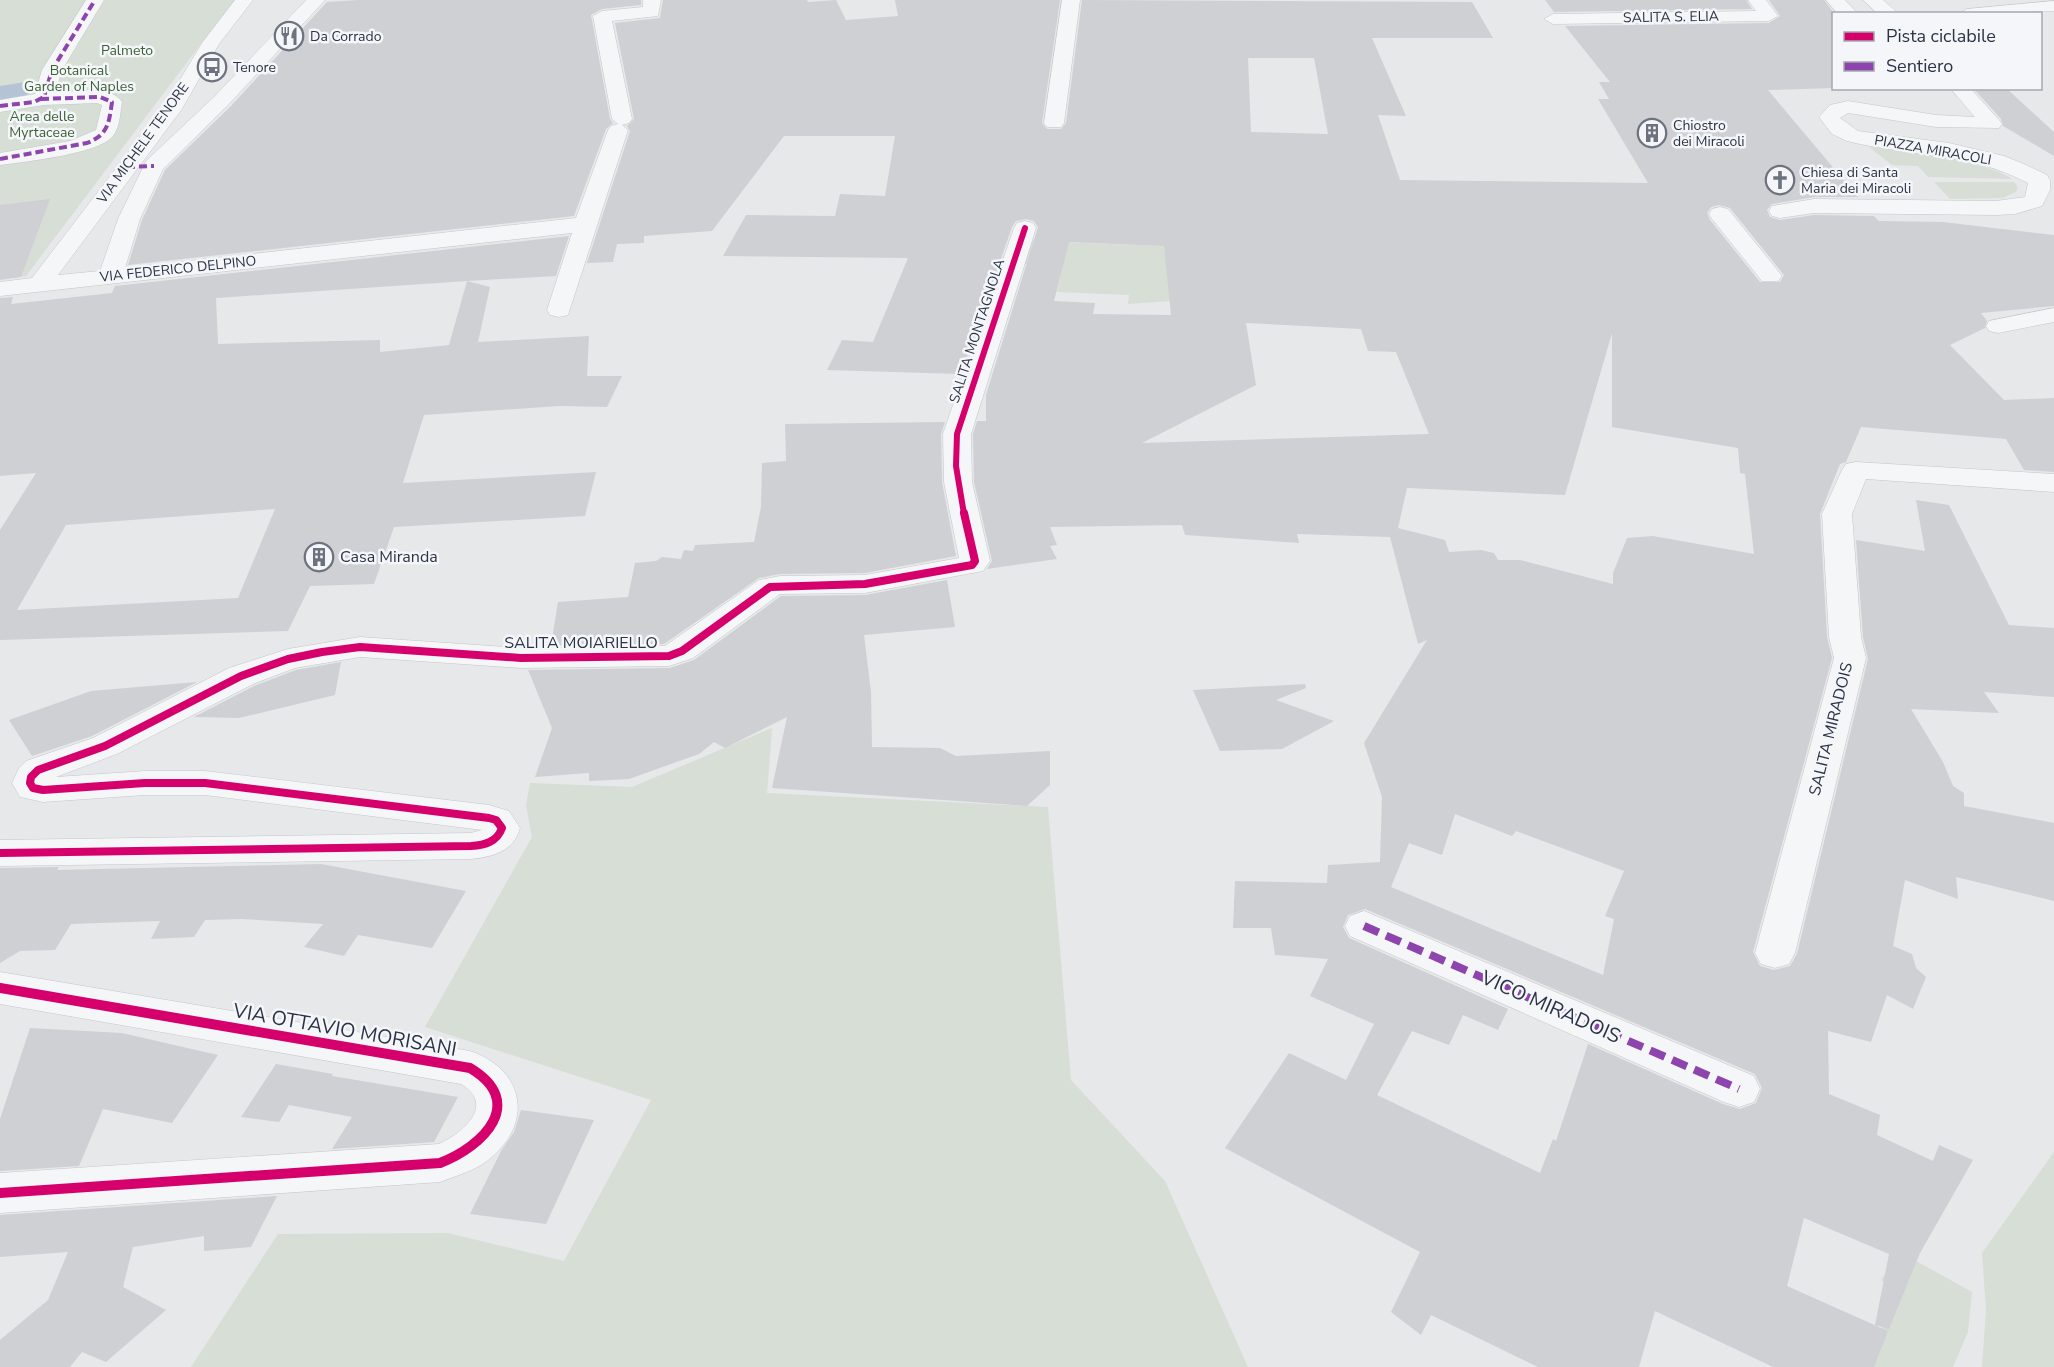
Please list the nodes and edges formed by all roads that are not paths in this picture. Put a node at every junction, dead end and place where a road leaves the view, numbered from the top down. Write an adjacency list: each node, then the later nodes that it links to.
1 (95, 0): 17 (street)
2 (244, 0): 14 (street, VIA MICHELE TENORE)
3 (316, 0): 15 (street)
4 (652, 0): 27 (street)
5 (1071, 0): 19 (street)
6 (1757, 0): 13 (street, SALITA S. ELIA)
7 (1835, 0): 10 (street)
8 (1872, 0): 11 (street)
9 (2054, 6): 12 (street)
10 (1847, 12)
11 (1887, 12)
12 (1984, 12)
13 (1553, 20)
14 (212, 43): 15 (street); 22 (street, VIA MICHELE TENORE)
15 (274, 43): 21 (street)
16 (1961, 90): 23 (street, PIAZZA MIRACOLI)
17 (40, 99): 18 (street); 20 (street)
18 (0, 106)
19 (1054, 123)
20 (0, 159)
21 (154, 166): 22 (street); 29 (street)
22 (127, 167): 30 (street, VIA MICHELE TENORE)
23 (2048, 171): 24 (street, PIAZZA MIRACOLI)
24 (1780, 211)
25 (1720, 214): 28 (street)
26 (1028, 218): 35 (street, SALITA MONTAGNOLA)
27 (588, 224): 29 (street, VIA FEDERICO DELPINO); 32 (street)
28 (1770, 276)
29 (110, 277): 30 (street, VIA FEDERICO DELPINO)
30 (39, 285): 31 (street, VIA FEDERICO DELPINO)
31 (0, 289)
32 (559, 310)
33 (2054, 315): 34 (street)
34 (1998, 326)
35 (956, 443): 37 (street, SALITA MOIARIELLO)
36 (2054, 483): 39 (street, SALITA MIRADOIS)
37 (0, 853)
38 (1364, 926): 41 (street, VICO MIRADOIS)
39 (1775, 953)
40 (0, 988): 42 (street, VIA OTTAVIO MORISANI)
41 (1738, 1089)
42 (0, 1193)

